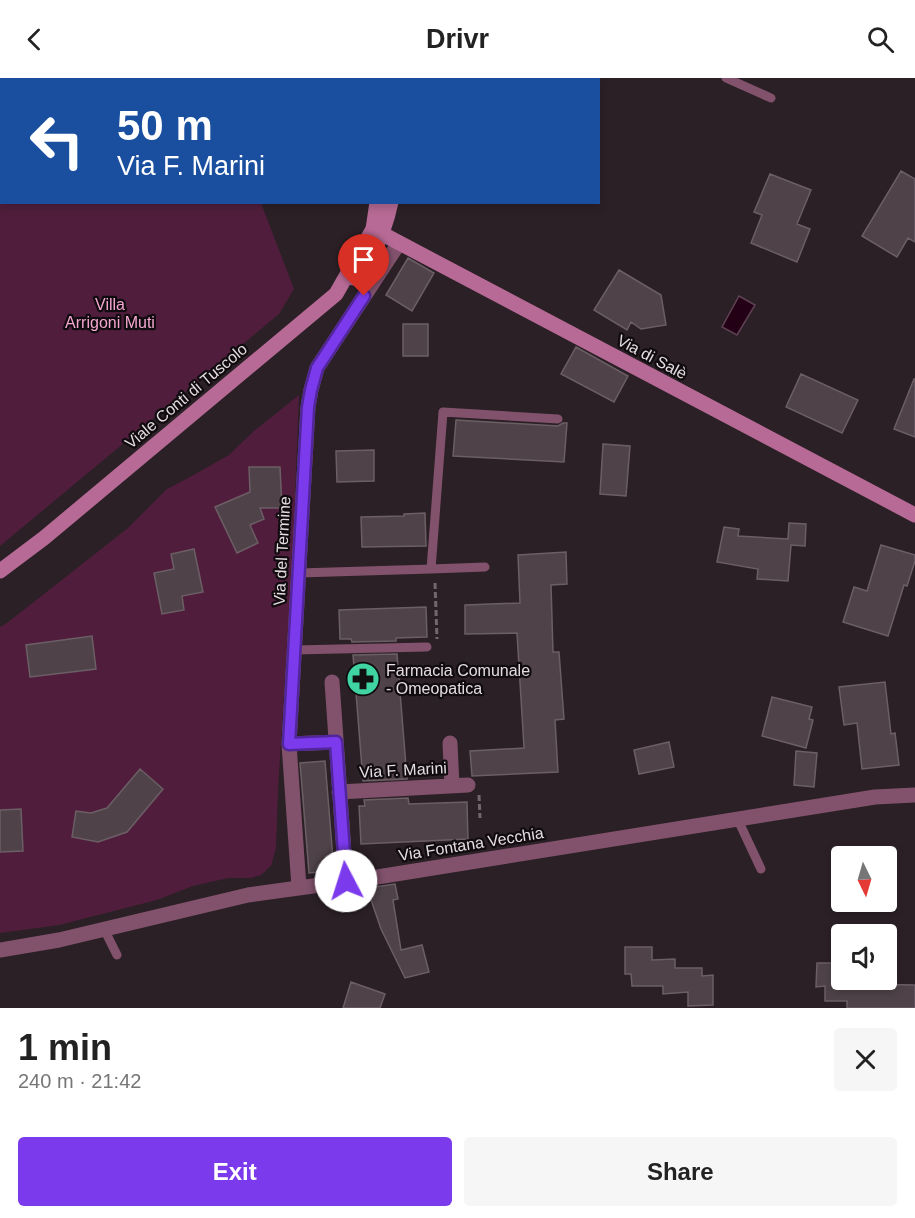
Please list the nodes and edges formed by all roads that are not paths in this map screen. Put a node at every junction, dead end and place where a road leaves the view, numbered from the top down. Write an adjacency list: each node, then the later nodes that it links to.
1 (726, 78): 2 (lane)
2 (771, 98)
3 (376, 204): 5 (main road)
4 (390, 204): 5 (main road)
5 (377, 231): 6 (main road, Via di Salè); 11 (main road, Viale Conti di Tuscolo)
6 (399, 243): 8 (main road, Via di Salè); 12 (street, Via del Termine)
7 (558, 419): 10 (lane)
8 (915, 515)
9 (485, 567): 10 (lane)
10 (431, 569): 12 (lane)
11 (0, 571)
12 (299, 573): 14 (street, Via del Termine)
13 (428, 647): 14 (lane)
14 (294, 650): 18 (street, Via del Termine)
15 (332, 682): 16 (street)
16 (336, 742): 18 (street); 21 (street)
17 (450, 743): 20 (street)
18 (289, 744): 26 (street, Via del Termine)
19 (468, 785): 20 (street, Via F. Marini)
20 (452, 786): 21 (street, Via F. Marini)
21 (339, 792): 25 (street)
22 (915, 795): 23 (street, Via Fontana Vecchia)
23 (738, 820): 24 (lane); 25 (street, Via Fontana Vecchia)
24 (761, 869)
25 (346, 881): 26 (street, Via Fontana Vecchia)
26 (298, 887): 27 (street, Via Fontana Vecchia)
27 (104, 929): 28 (street, Via Fontana Vecchia); 29 (lane)
28 (0, 950)
29 (117, 955)

